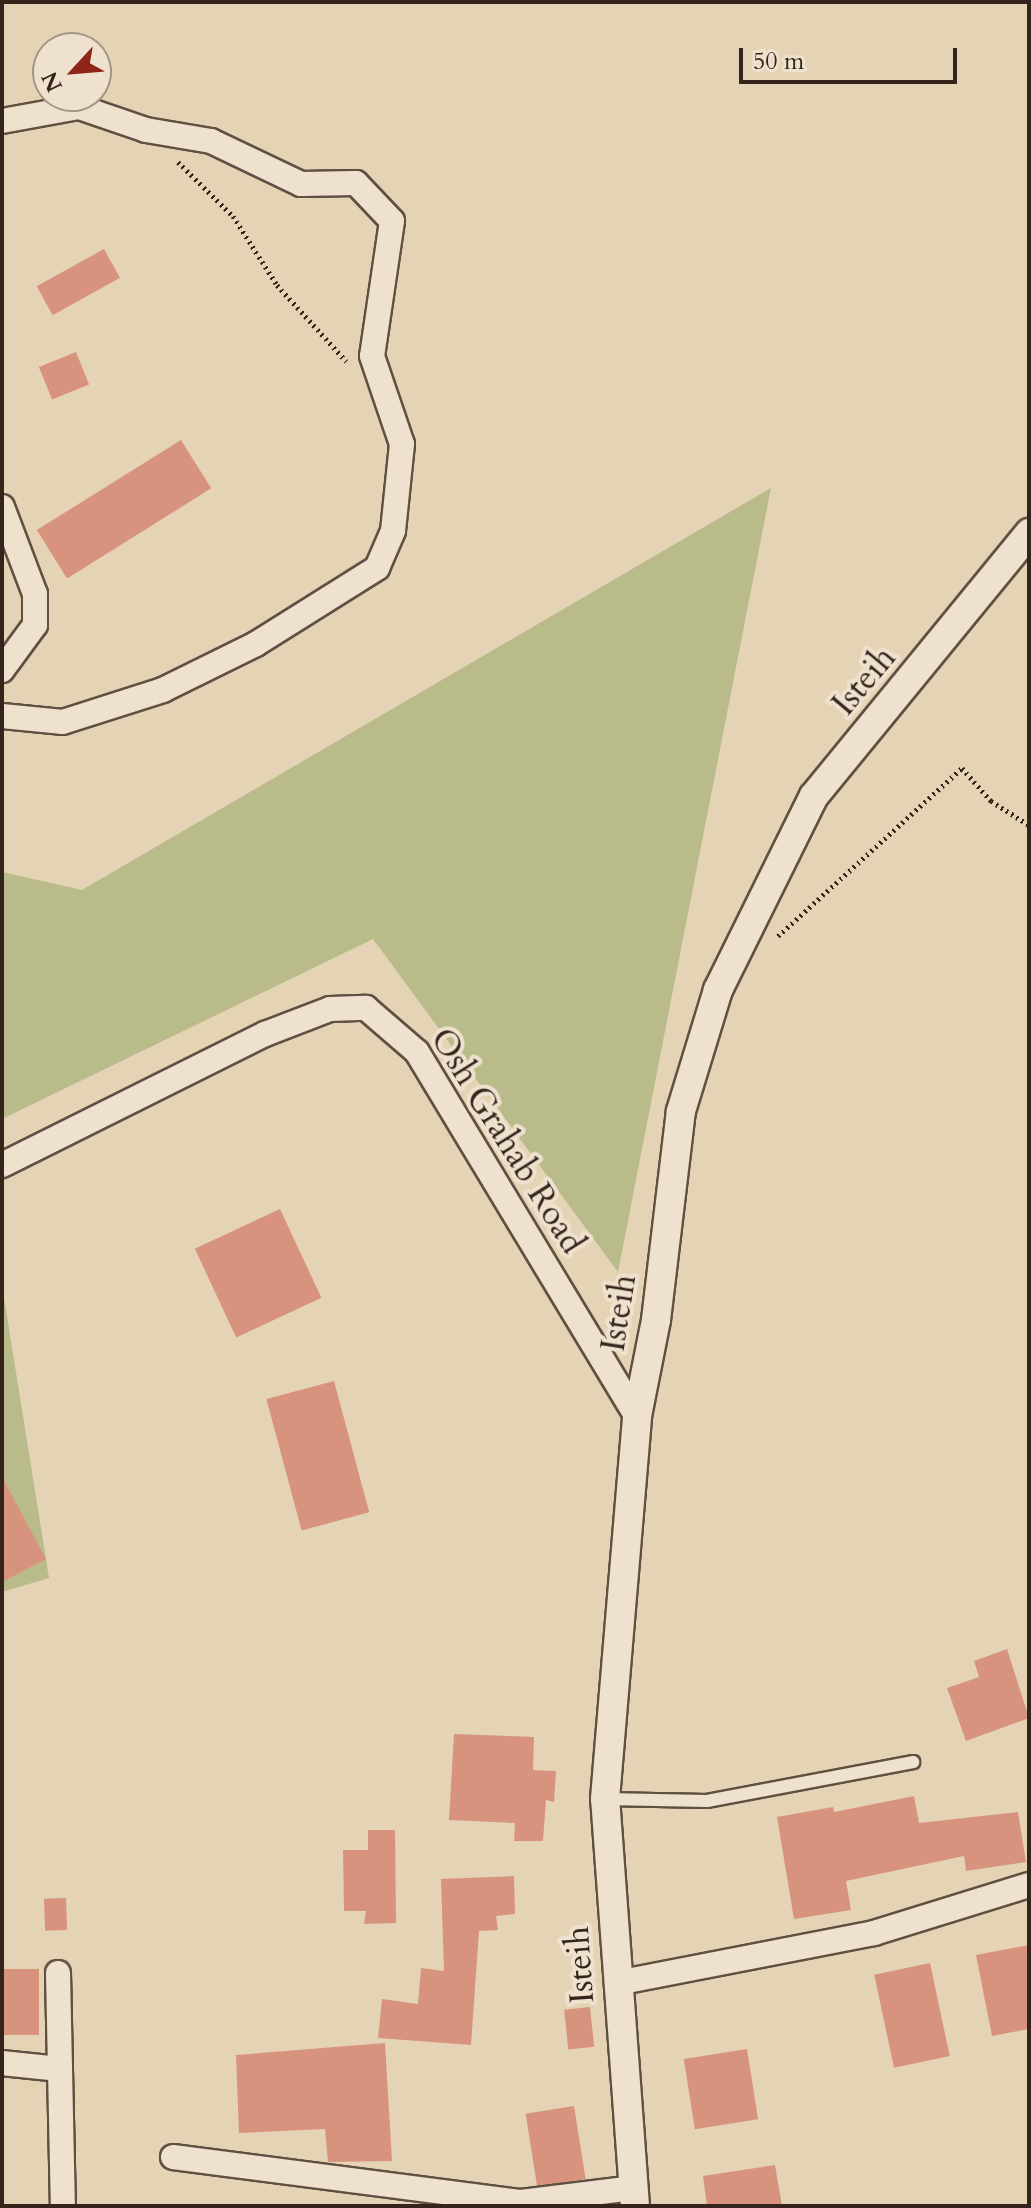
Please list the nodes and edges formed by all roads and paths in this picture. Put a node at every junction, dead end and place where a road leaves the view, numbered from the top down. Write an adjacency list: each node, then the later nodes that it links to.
1 (2, 121): 2 (street)
2 (146, 130): 3 (path); 7 (street)
3 (353, 368)
4 (2, 507): 6 (street)
5 (1029, 533): 11 (street, Isteih)
6 (2, 670)
7 (2, 716)
8 (1029, 825): 9 (path)
9 (776, 937)
10 (2, 1165): 11 (street, Osh Grahab Road)
11 (637, 1416): 13 (street, Isteih)
12 (913, 1762): 13 (lane)
13 (605, 1799): 16 (street, Isteih)
14 (1029, 1885): 16 (street)
15 (58, 1973): 18 (street)
16 (617, 1983): 20 (street, Isteih)
17 (2, 2063): 18 (street)
18 (60, 2069): 21 (street)
19 (173, 2157): 20 (street)
20 (634, 2197)
21 (63, 2206)

